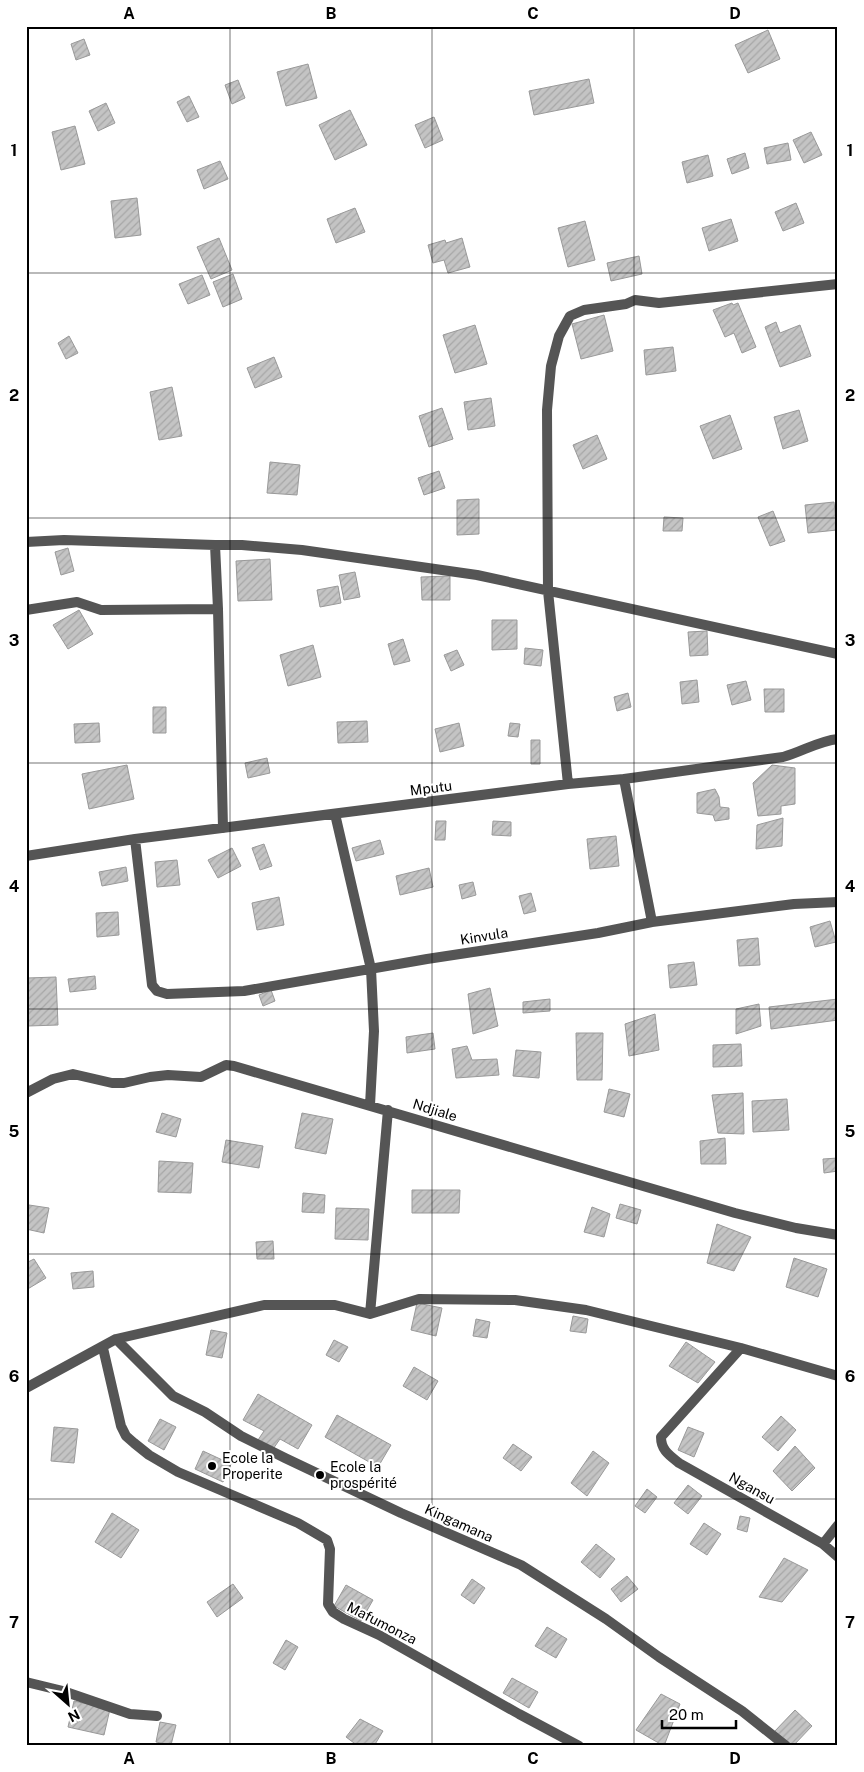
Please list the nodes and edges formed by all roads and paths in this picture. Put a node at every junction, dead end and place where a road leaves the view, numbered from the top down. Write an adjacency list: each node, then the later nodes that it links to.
1 (838, 284): 4 (street)
2 (26, 542): 3 (street)
3 (215, 545): 4 (street); 6 (street)
4 (548, 591): 7 (street); 10 (street)
5 (26, 610): 6 (street)
6 (218, 610): 12 (street)
7 (838, 654)
8 (838, 739): 9 (street, Mputu)
9 (624, 779): 10 (street, Mputu); 16 (street)
10 (568, 784): 11 (street, Mputu)
11 (335, 814): 12 (street, Mputu); 17 (street)
12 (223, 828): 13 (street, Mputu)
13 (135, 839): 14 (street, Mputu); 17 (street, Kinvula)
14 (26, 856)
15 (838, 902): 16 (street, Kinvula)
16 (652, 922): 17 (street, Kinvula)
17 (370, 969): 19 (street)
18 (26, 1092): 19 (street, Ndjiale)
19 (370, 1105): 20 (street, Ndjiale)
20 (388, 1110): 21 (street, Ndjiale); 22 (street)
21 (838, 1235)
22 (370, 1314): 23 (street); 25 (street)
23 (116, 1339): 24 (street); 34 (street, Kingamana)
24 (103, 1348): 27 (street); 33 (street, Mafumonza)
25 (741, 1348): 26 (street); 29 (street, Ngansu)
26 (838, 1376)
27 (26, 1388)
28 (838, 1525): 29 (street)
29 (823, 1544): 30 (street, Ngansu)
30 (838, 1557)
31 (26, 1682): 32 (street)
32 (157, 1716)
33 (579, 1746)
34 (786, 1746)

